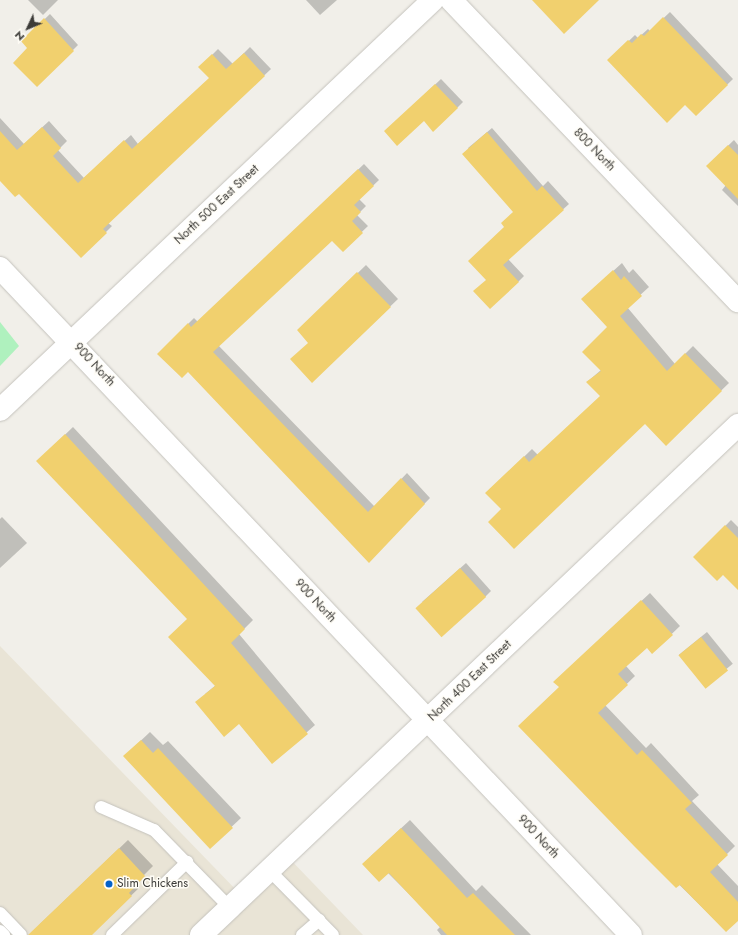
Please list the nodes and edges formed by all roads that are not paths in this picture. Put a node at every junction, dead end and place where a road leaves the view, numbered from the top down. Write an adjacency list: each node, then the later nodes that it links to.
1 (433, 0): 5 (street, North 500 East Street)
2 (451, 0): 4 (street, 800 North)
3 (0, 268): 5 (street, 900 North)
4 (738, 301)
5 (72, 341): 6 (street, North 500 East Street); 8 (street, 900 North)
6 (0, 410)
7 (738, 425): 8 (street, North 400 East Street)
8 (428, 721): 11 (street, North 400 East Street); 22 (street, 900 North)
9 (101, 807): 10 (lane)
10 (187, 862): 12 (lane); 18 (lane)
11 (269, 870): 12 (street, North 400 East Street); 14 (lane)
12 (230, 908): 19 (street, North 400 East Street)
13 (0, 913): 17 (lane)
14 (319, 920): 20 (lane); 21 (lane)
15 (0, 930): 16 (lane)
16 (4, 935)
17 (21, 935)
18 (112, 935)
19 (201, 935)
20 (302, 935)
21 (333, 935)
22 (630, 935)

